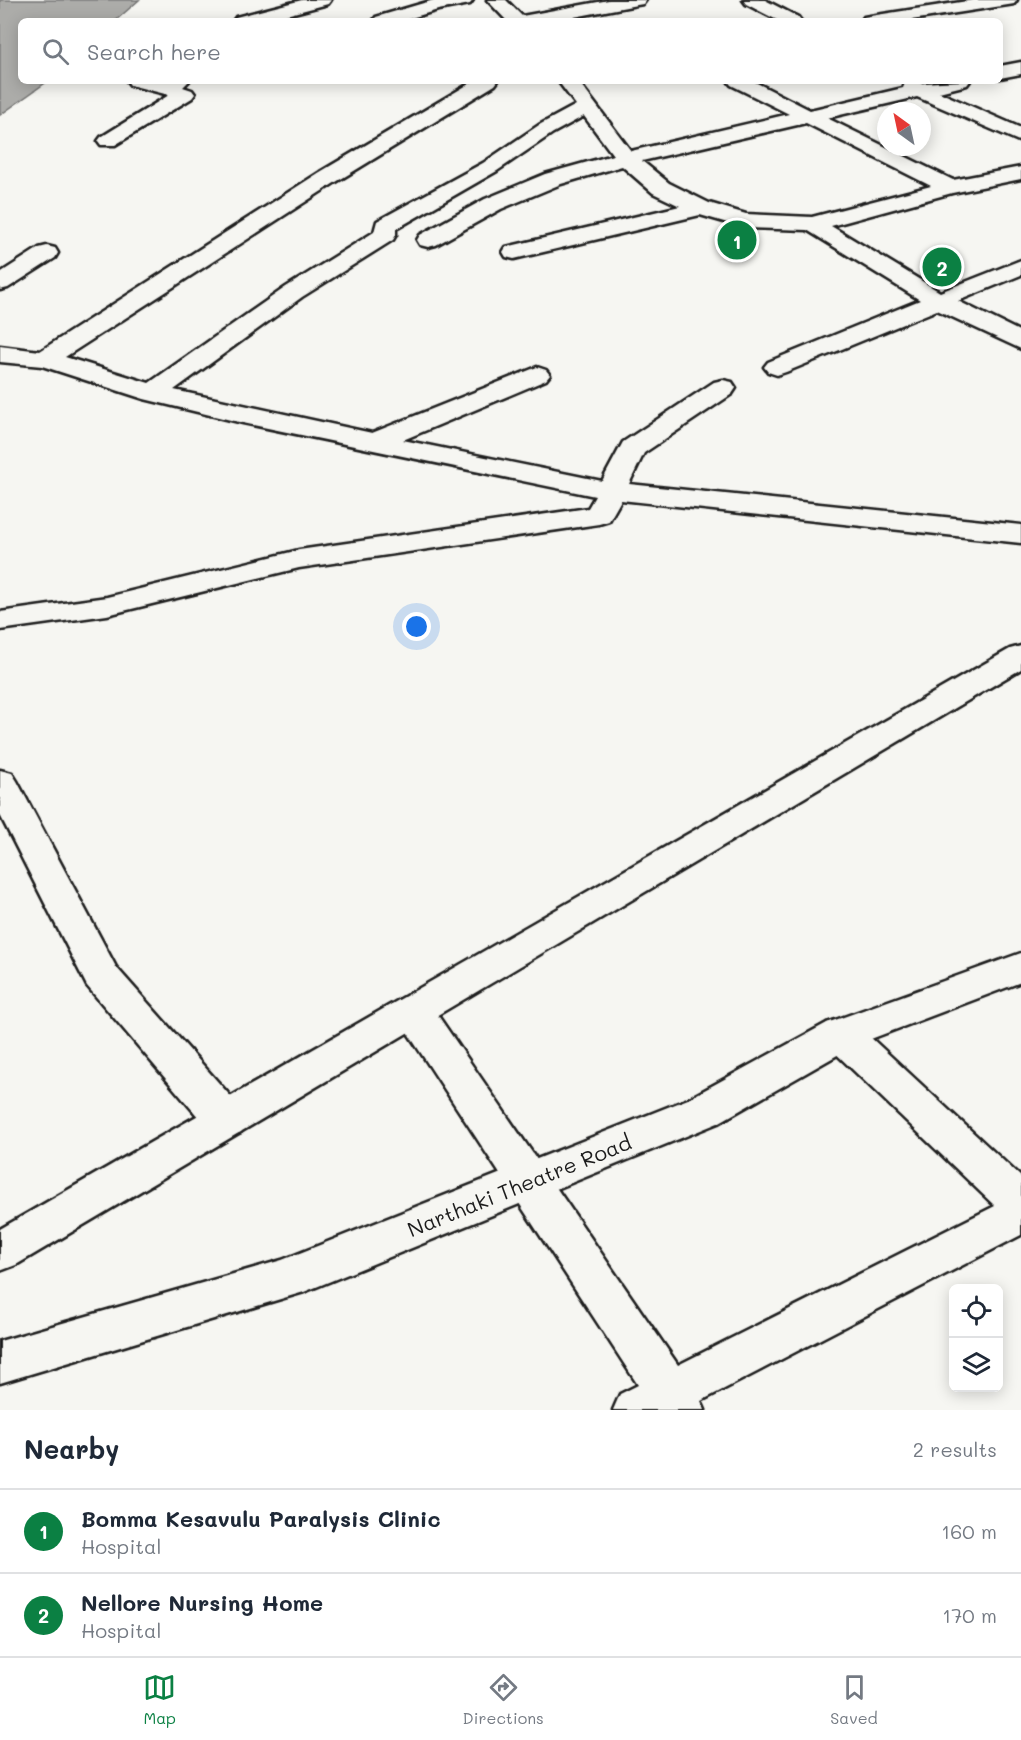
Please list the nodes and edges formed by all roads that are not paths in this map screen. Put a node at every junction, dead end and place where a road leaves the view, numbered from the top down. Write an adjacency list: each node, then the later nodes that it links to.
1 (322, 0): 8 (street)
2 (464, 0): 9 (street)
3 (496, 0): 10 (street)
4 (637, 0): 11 (street)
5 (752, 0): 12 (street)
6 (988, 2): 7 (street); 13 (street)
7 (1010, 7)
8 (253, 18)
9 (392, 18)
10 (514, 18)
11 (540, 18)
12 (786, 18)
13 (889, 18)
14 (1021, 68): 15 (street)
15 (1003, 71)
16 (483, 84): 40 (street)
17 (570, 84): 23 (street)
18 (744, 84): 24 (street)
19 (906, 84): 22 (street)
20 (946, 84): 22 (street)
21 (173, 85): 26 (street)
22 (919, 90): 24 (street); 25 (street)
23 (587, 107): 27 (street); 44 (street)
24 (807, 116): 27 (street); 29 (street)
25 (1021, 136)
26 (108, 141)
27 (626, 158): 30 (street); 32 (street)
28 (1021, 173): 29 (street)
29 (950, 187): 31 (street)
30 (701, 208): 31 (street); 33 (street)
31 (812, 224): 37 (street)
32 (428, 240)
33 (514, 252)
34 (46, 253): 36 (street)
35 (1021, 267): 37 (street)
36 (0, 284)
37 (938, 301): 38 (street); 41 (street)
38 (1021, 342)
39 (0, 354): 40 (street)
40 (45, 359): 44 (street)
41 (777, 367)
42 (537, 375): 45 (street)
43 (723, 388): 46 (street)
44 (153, 393): 45 (street)
45 (374, 442): 46 (street)
46 (612, 491): 47 (street); 48 (street)
47 (1021, 534)
48 (0, 621)
49 (1021, 656): 52 (street)
50 (0, 781): 54 (street)
51 (1021, 967): 53 (street, Narthaki Theatre Road)
52 (414, 1011): 54 (street); 55 (street)
53 (841, 1034): 55 (street, Narthaki Theatre Road); 56 (street)
54 (226, 1120): 58 (street)
55 (526, 1182): 59 (street, Narthaki Theatre Road); 60 (street)
56 (1021, 1204)
57 (1021, 1214): 60 (street)
58 (2, 1247)
59 (0, 1362)
60 (663, 1405)

